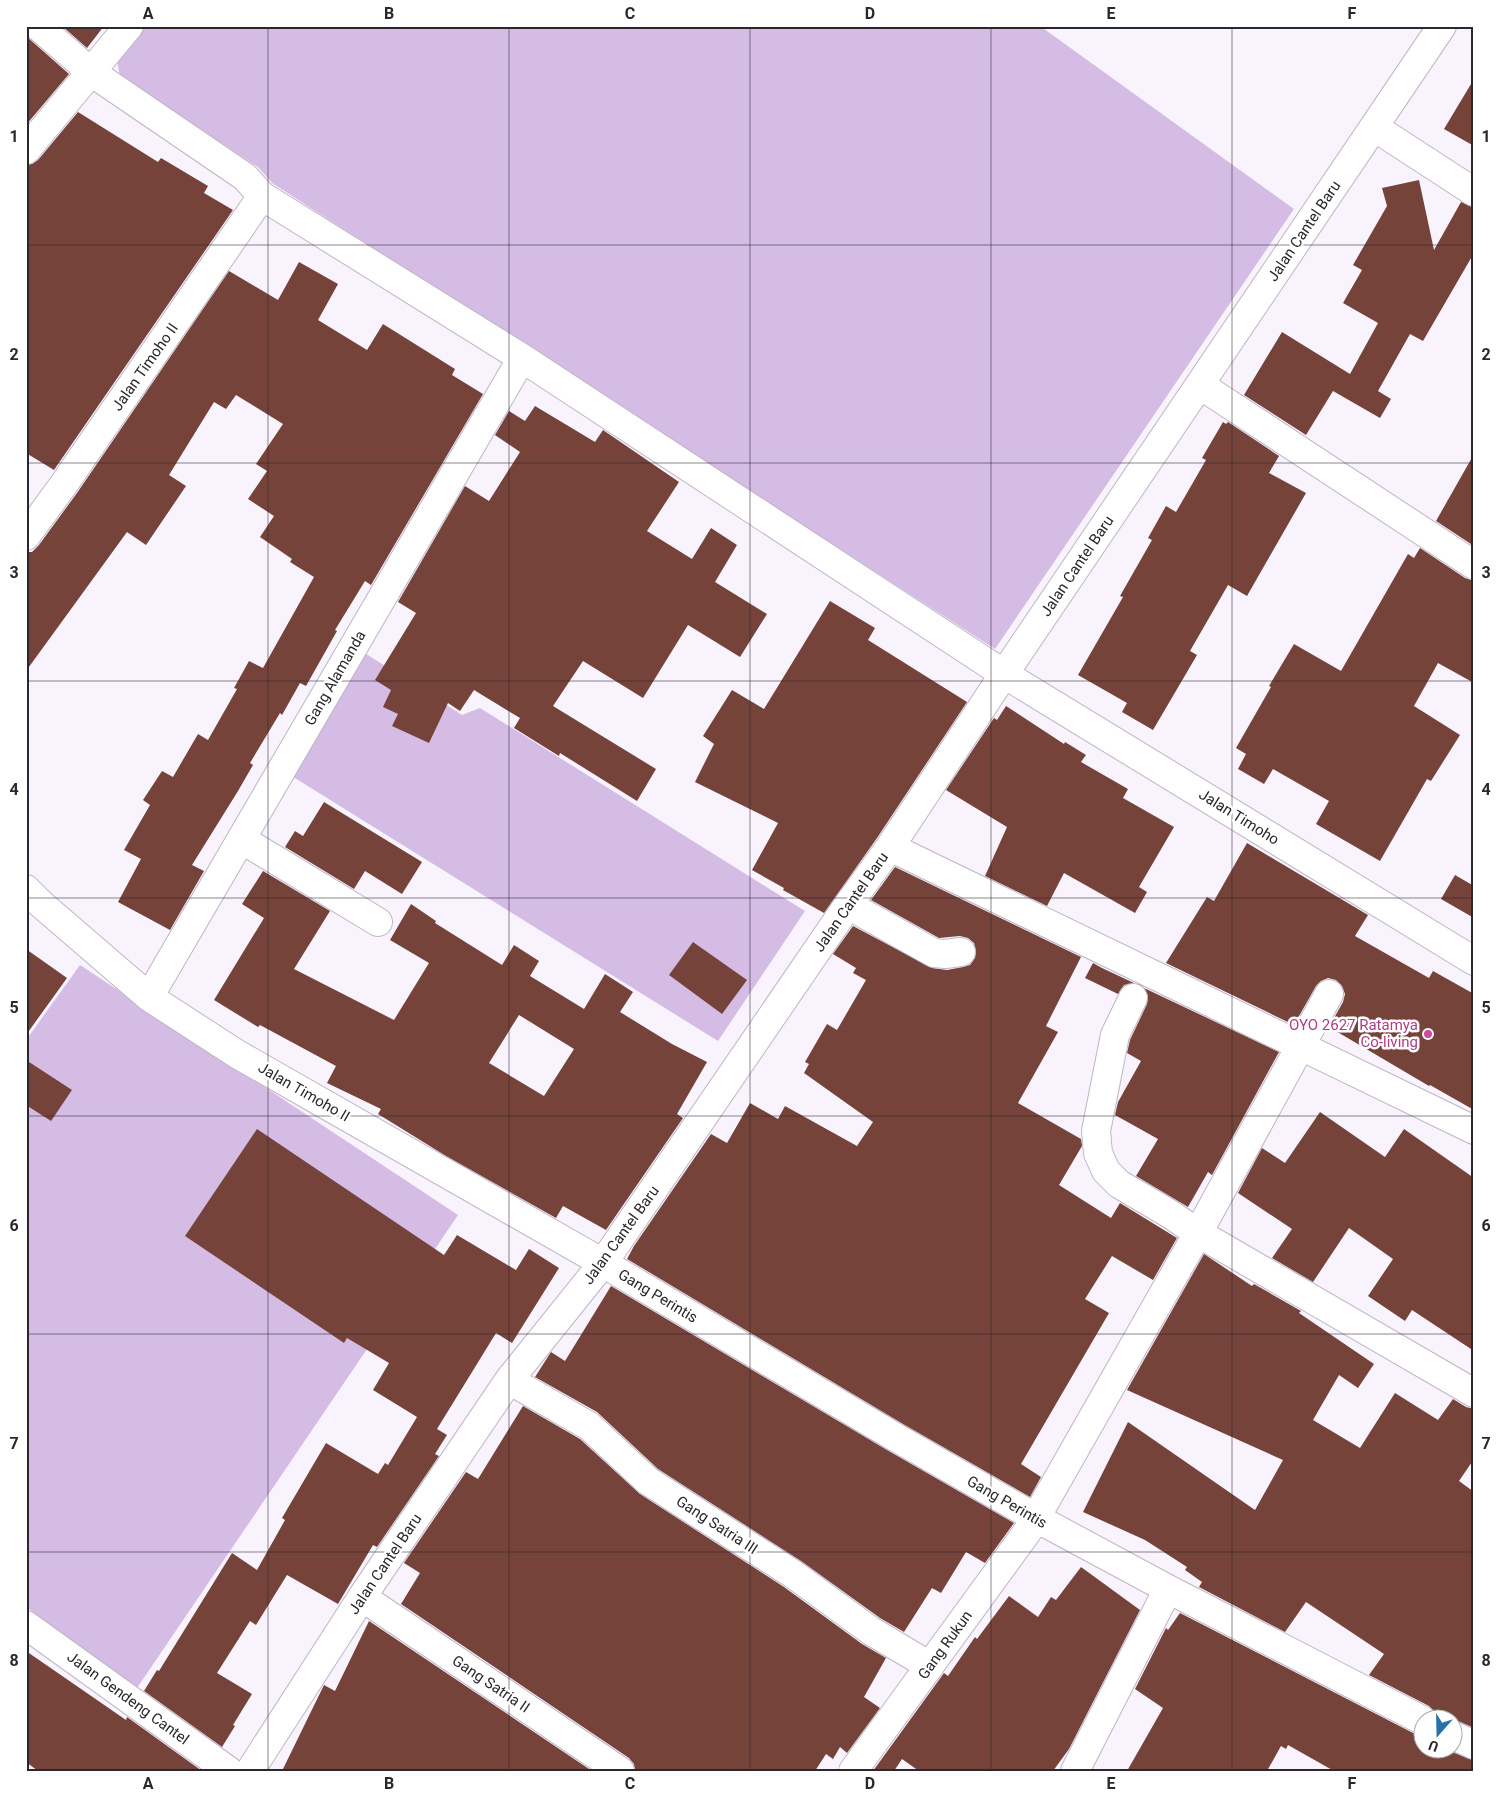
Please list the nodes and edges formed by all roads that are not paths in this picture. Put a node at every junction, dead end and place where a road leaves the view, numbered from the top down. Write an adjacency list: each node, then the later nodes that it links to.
1 (38, 26): 4 (street, Jalan Timoho)
2 (129, 26): 4 (street)
3 (1442, 26): 5 (street, Jalan Cantel Baru)
4 (91, 72): 6 (street); 8 (street, Jalan Timoho)
5 (1374, 127): 7 (street); 10 (street, Jalan Cantel Baru)
6 (26, 150)
7 (1474, 192)
8 (262, 196): 9 (street, Jalan Timoho); 11 (street, Jalan Timoho II)
9 (522, 358): 13 (street, Jalan Timoho); 14 (street, Gang Alamanda)
10 (1200, 385): 12 (street); 13 (street, Jalan Cantel Baru)
11 (26, 536)
12 (1474, 565)
13 (1004, 674): 15 (street, Jalan Cantel Baru); 20 (street, Jalan Timoho)
14 (241, 839): 18 (street); 22 (street, Gang Alamanda)
15 (890, 847): 17 (street, Jalan Cantel Baru); 24 (street)
16 (26, 889): 22 (street, Jalan Timoho II)
17 (848, 904): 19 (street); 27 (street, Jalan Cantel Baru)
18 (378, 922)
19 (962, 952)
20 (1474, 961)
21 (1329, 994): 24 (street, Gang Rukun)
22 (149, 997): 27 (street, Jalan Timoho II)
23 (1133, 998): 26 (street)
24 (1302, 1045): 25 (street); 26 (street, Gang Rukun)
25 (1474, 1130)
26 (1198, 1233): 29 (street); 30 (street, Gang Rukun)
27 (603, 1264): 28 (street, Jalan Cantel Baru); 30 (street, Gang Perintis)
28 (509, 1380): 32 (street, Jalan Cantel Baru); 34 (street, Gang Satria III)
29 (1474, 1393)
30 (1036, 1518): 31 (street, Gang Perintis); 34 (street, Gang Rukun)
31 (1168, 1589): 35 (street, Gang Perintis); 42 (street)
32 (362, 1597): 39 (street, Jalan Cantel Baru); 40 (street, Gang Satria II)
33 (26, 1626): 38 (street, Jalan Gendeng Cantel)
34 (930, 1666): 41 (street, Gang Rukun)
35 (1412, 1715)
36 (1462, 1740): 37 (street)
37 (1474, 1745)
38 (229, 1771)
39 (250, 1771)
40 (620, 1771)
41 (853, 1771)
42 (1076, 1771)

